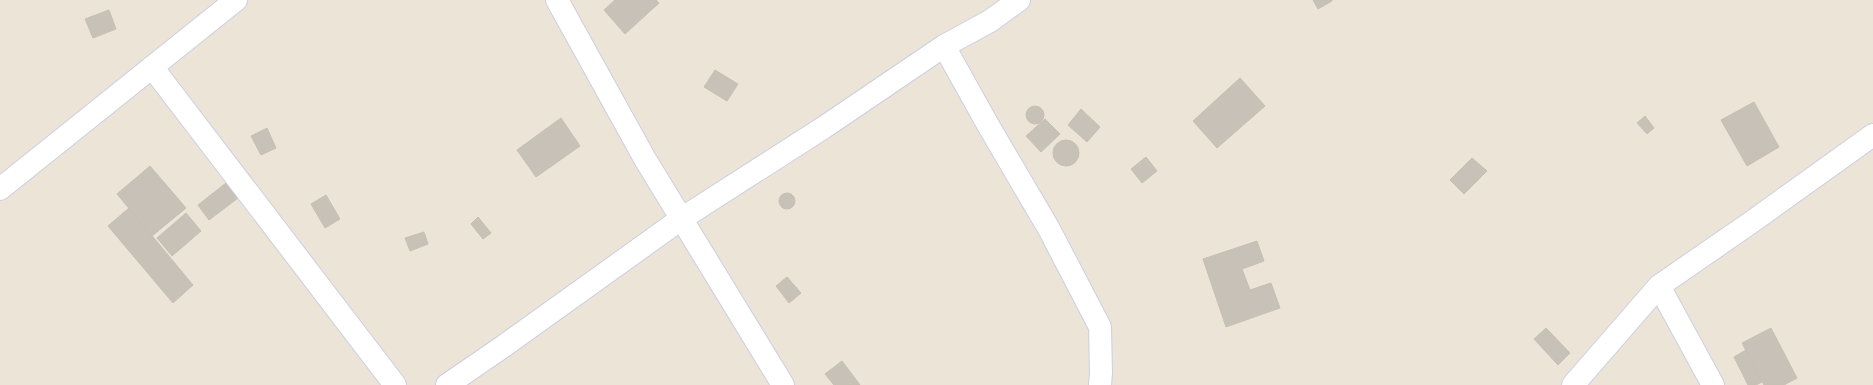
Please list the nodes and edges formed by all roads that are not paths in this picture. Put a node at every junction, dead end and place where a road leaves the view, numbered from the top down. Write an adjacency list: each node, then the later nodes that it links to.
1 (236, 0): 5 (street)
2 (557, 0): 8 (street)
3 (1019, 0): 4 (street)
4 (944, 46): 8 (street); 13 (street)
5 (152, 67): 7 (street); 10 (street)
6 (1873, 135): 9 (street)
7 (0, 189)
8 (680, 219): 11 (street); 12 (street)
9 (1659, 286): 14 (street); 15 (street)
10 (395, 385)
11 (447, 385)
12 (783, 385)
13 (1100, 385)
14 (1573, 385)
15 (1714, 385)

